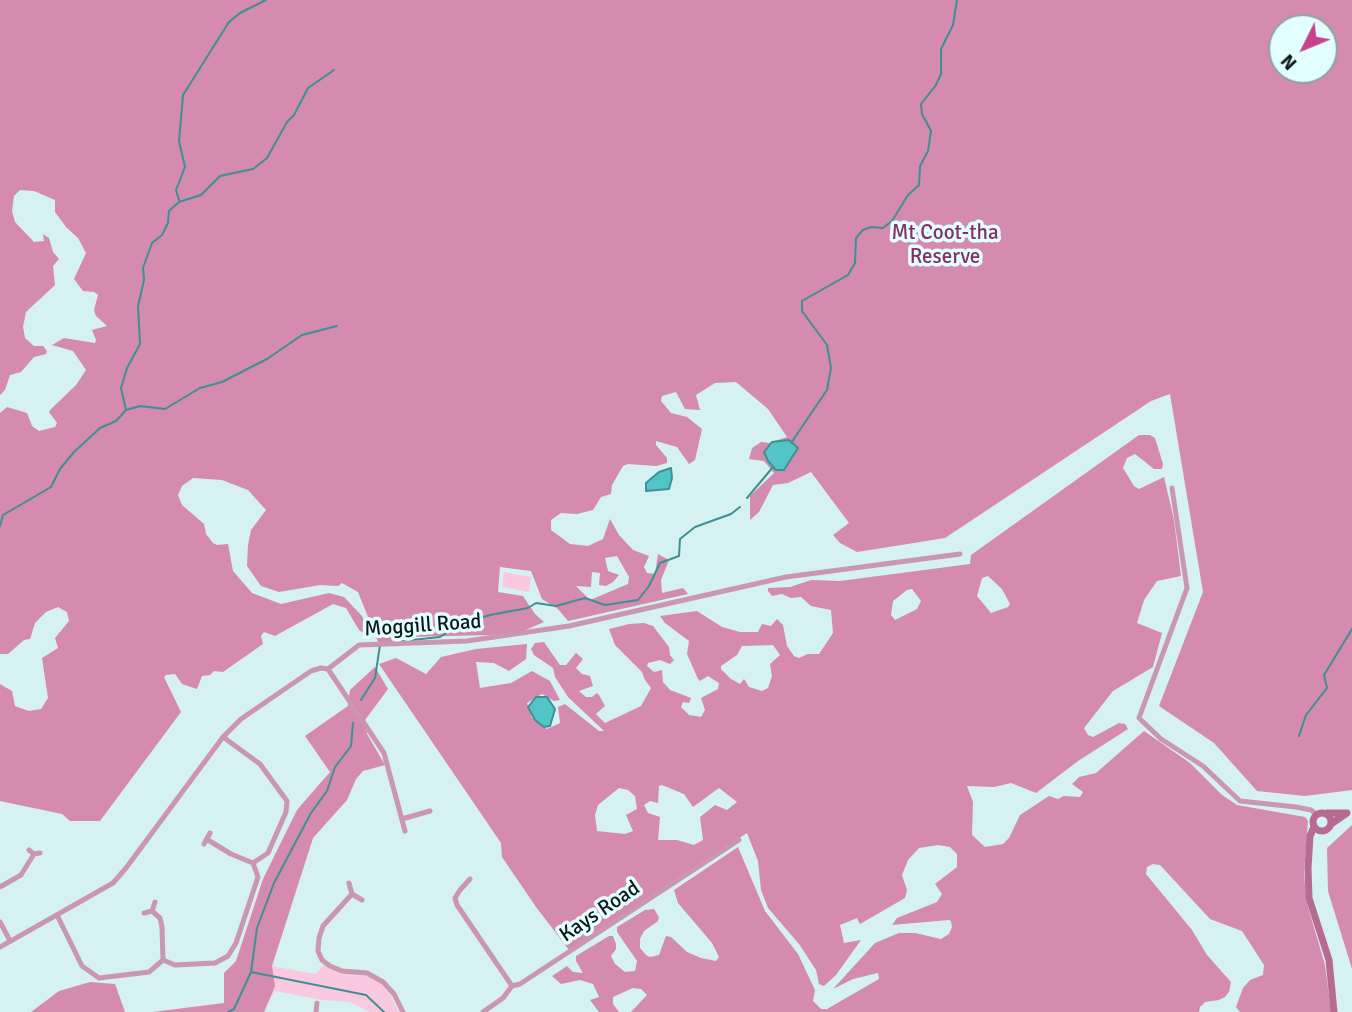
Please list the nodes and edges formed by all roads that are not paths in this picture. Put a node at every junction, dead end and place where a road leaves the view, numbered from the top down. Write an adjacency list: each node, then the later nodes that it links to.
1 (1172, 488): 8 (street)
2 (960, 554): 3 (street, Moggill Road)
3 (328, 669): 4 (street, Moggill Road); 9 (street)
4 (223, 737): 18 (street); 27 (street, Moggill Road)
5 (430, 811): 9 (street)
6 (1349, 812): 7 (main road); 10 (main road)
7 (1326, 813): 8 (main road); 10 (main road)
8 (1316, 814): 11 (main road)
9 (402, 819): 12 (street)
10 (1331, 824): 13 (main road)
11 (1314, 827): 13 (main road); 16 (main road)
12 (405, 831)
13 (1322, 831): 16 (main road)
14 (210, 832): 18 (street)
15 (739, 840): 32 (street, Kays Road)
16 (1310, 849): 37 (main road)
17 (34, 852): 21 (street)
18 (253, 863): 31 (street)
19 (470, 879): 32 (street)
20 (349, 883): 22 (street)
21 (0, 887)
22 (352, 894): 23 (street); 35 (street)
23 (362, 900)
24 (155, 902): 25 (street)
25 (152, 911): 26 (street); 31 (street)
26 (144, 913)
27 (57, 915): 29 (street, Moggill Road); 31 (street)
28 (0, 922): 29 (street)
29 (10, 941): 30 (street, Moggill Road)
30 (0, 947)
31 (163, 960)
32 (512, 986): 36 (street, Kays Road)
33 (317, 1003): 34 (street)
34 (316, 1012)
35 (403, 1012)
36 (483, 1012)
37 (1334, 1012)

